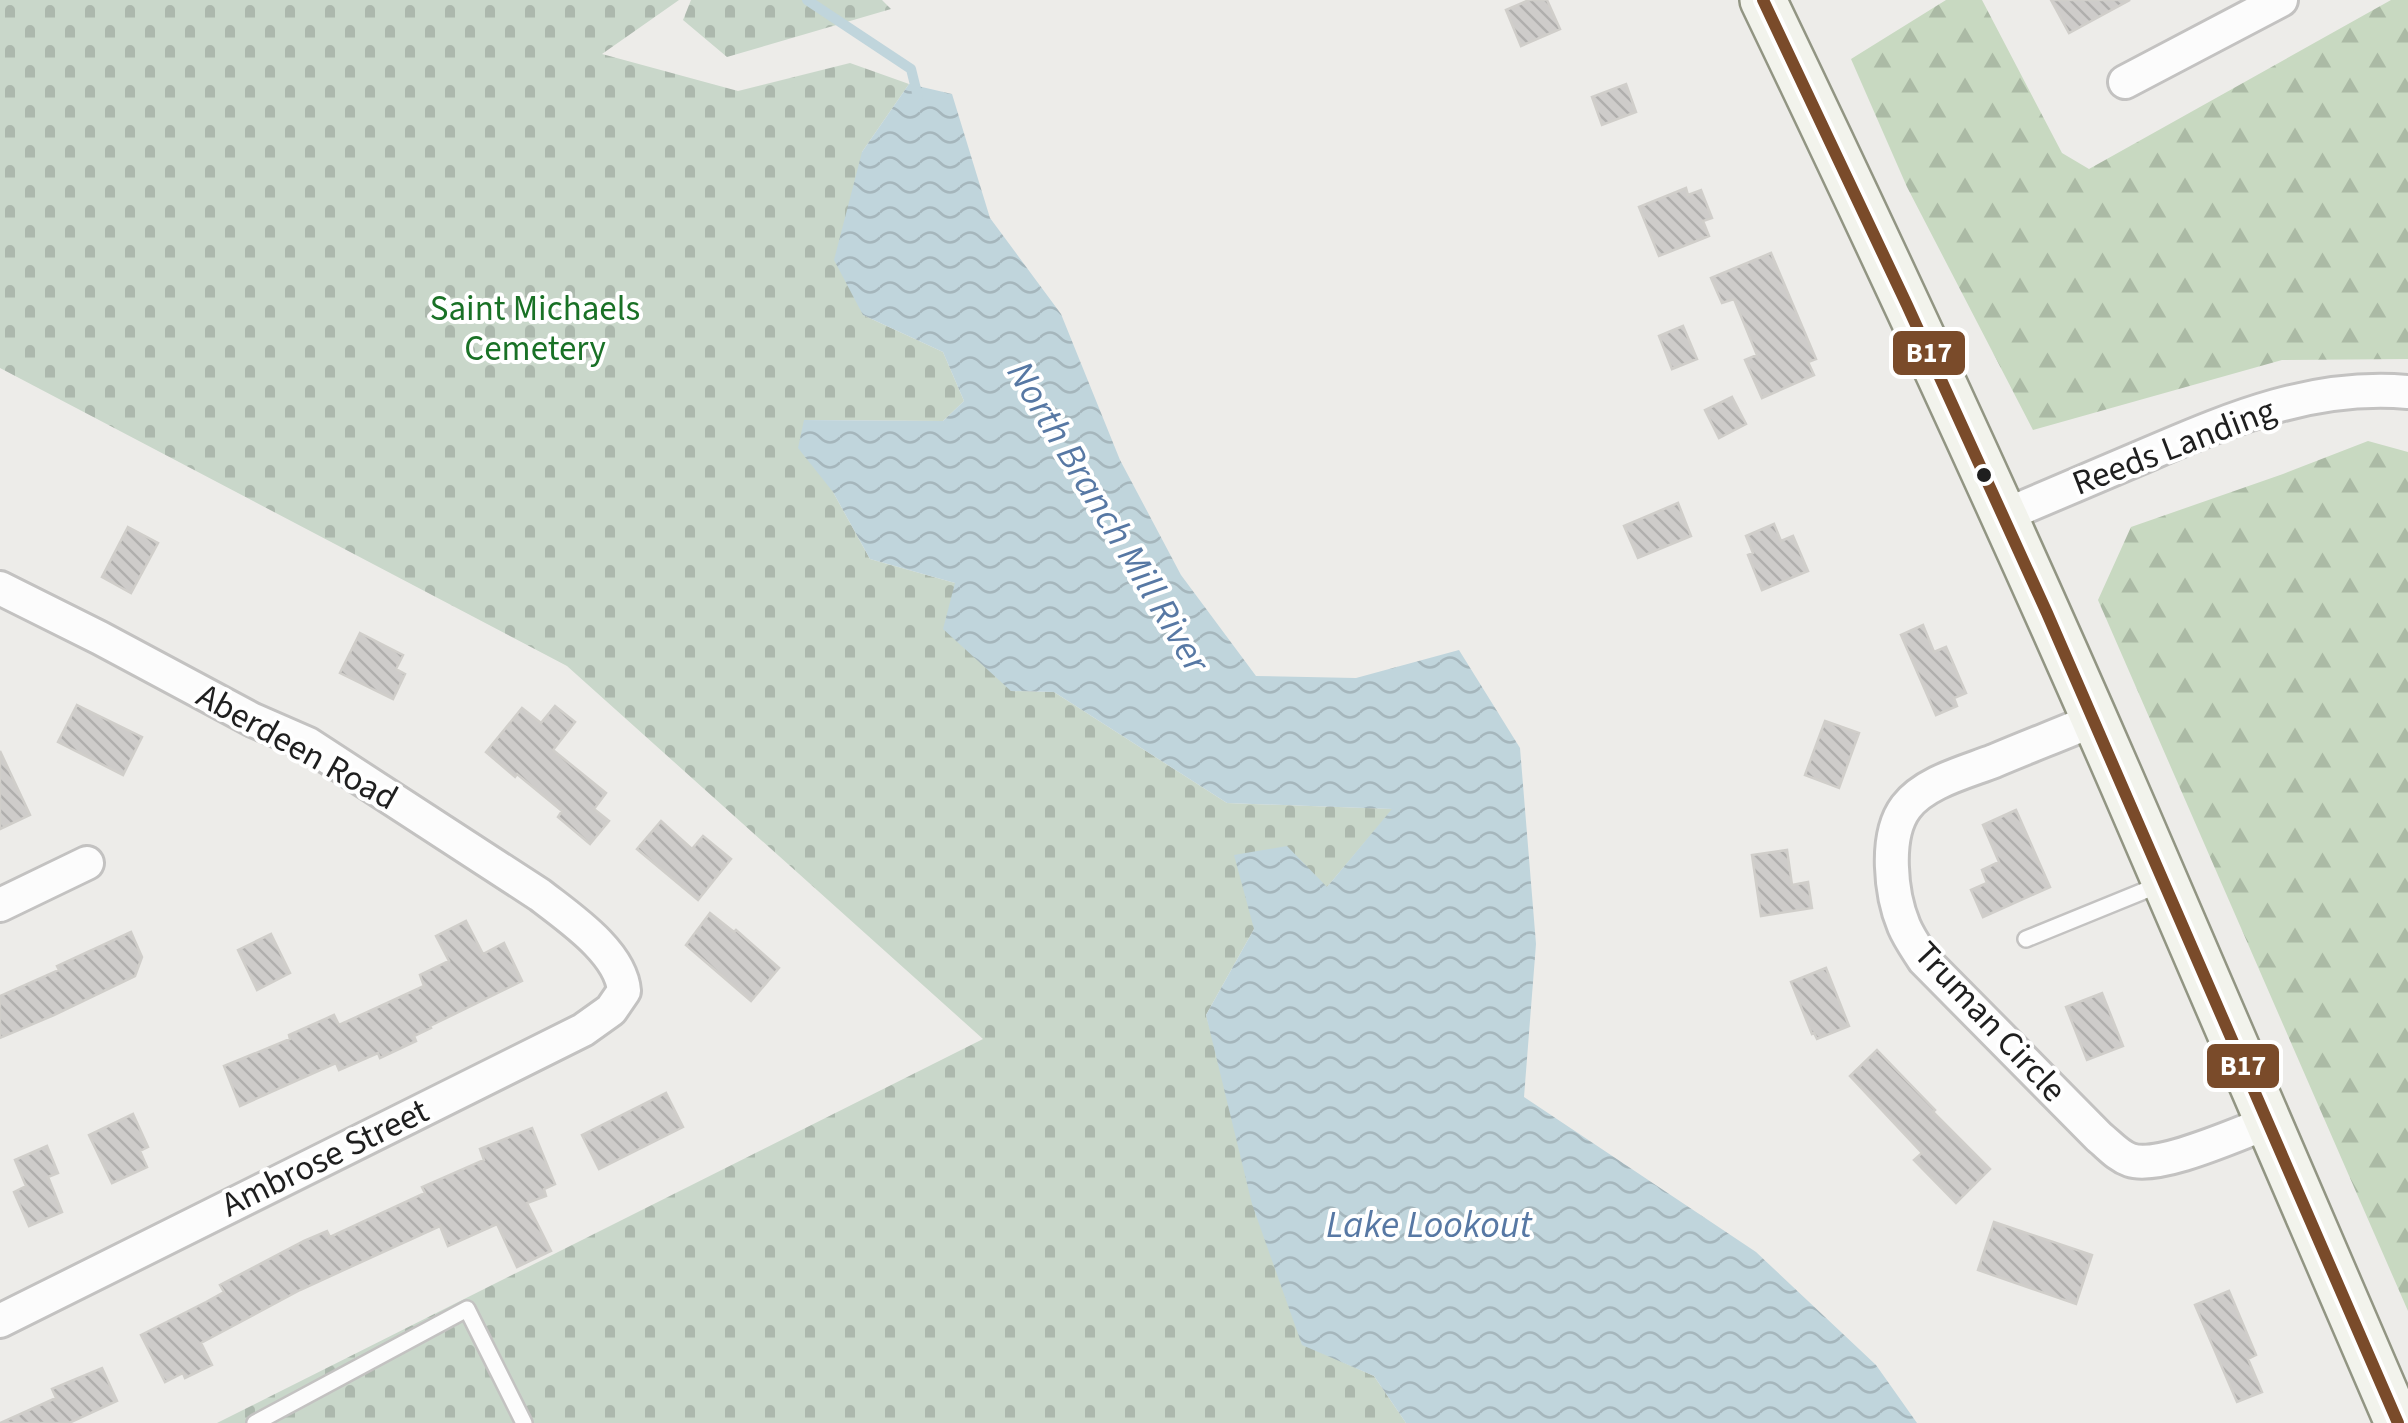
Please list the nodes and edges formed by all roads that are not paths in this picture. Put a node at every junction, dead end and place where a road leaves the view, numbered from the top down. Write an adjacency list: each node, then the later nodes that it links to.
1 (1763, 0): 5 (main road)
2 (2281, 0): 3 (street)
3 (2126, 82)
4 (2408, 392): 5 (street, Reeds Landing)
5 (2003, 516): 7 (main road)
6 (0, 588): 12 (street, Aberdeen Road)
7 (2094, 720): 9 (main road); 13 (street, Truman Circle)
8 (86, 863): 10 (street)
9 (2164, 882): 11 (lane); 13 (main road)
10 (0, 906)
11 (2026, 939)
12 (619, 974): 14 (street, Ambrose Street)
13 (2267, 1123): 17 (main road)
14 (0, 1321)
15 (255, 1423): 16 (lane)
16 (524, 1423)
17 (2398, 1423)

